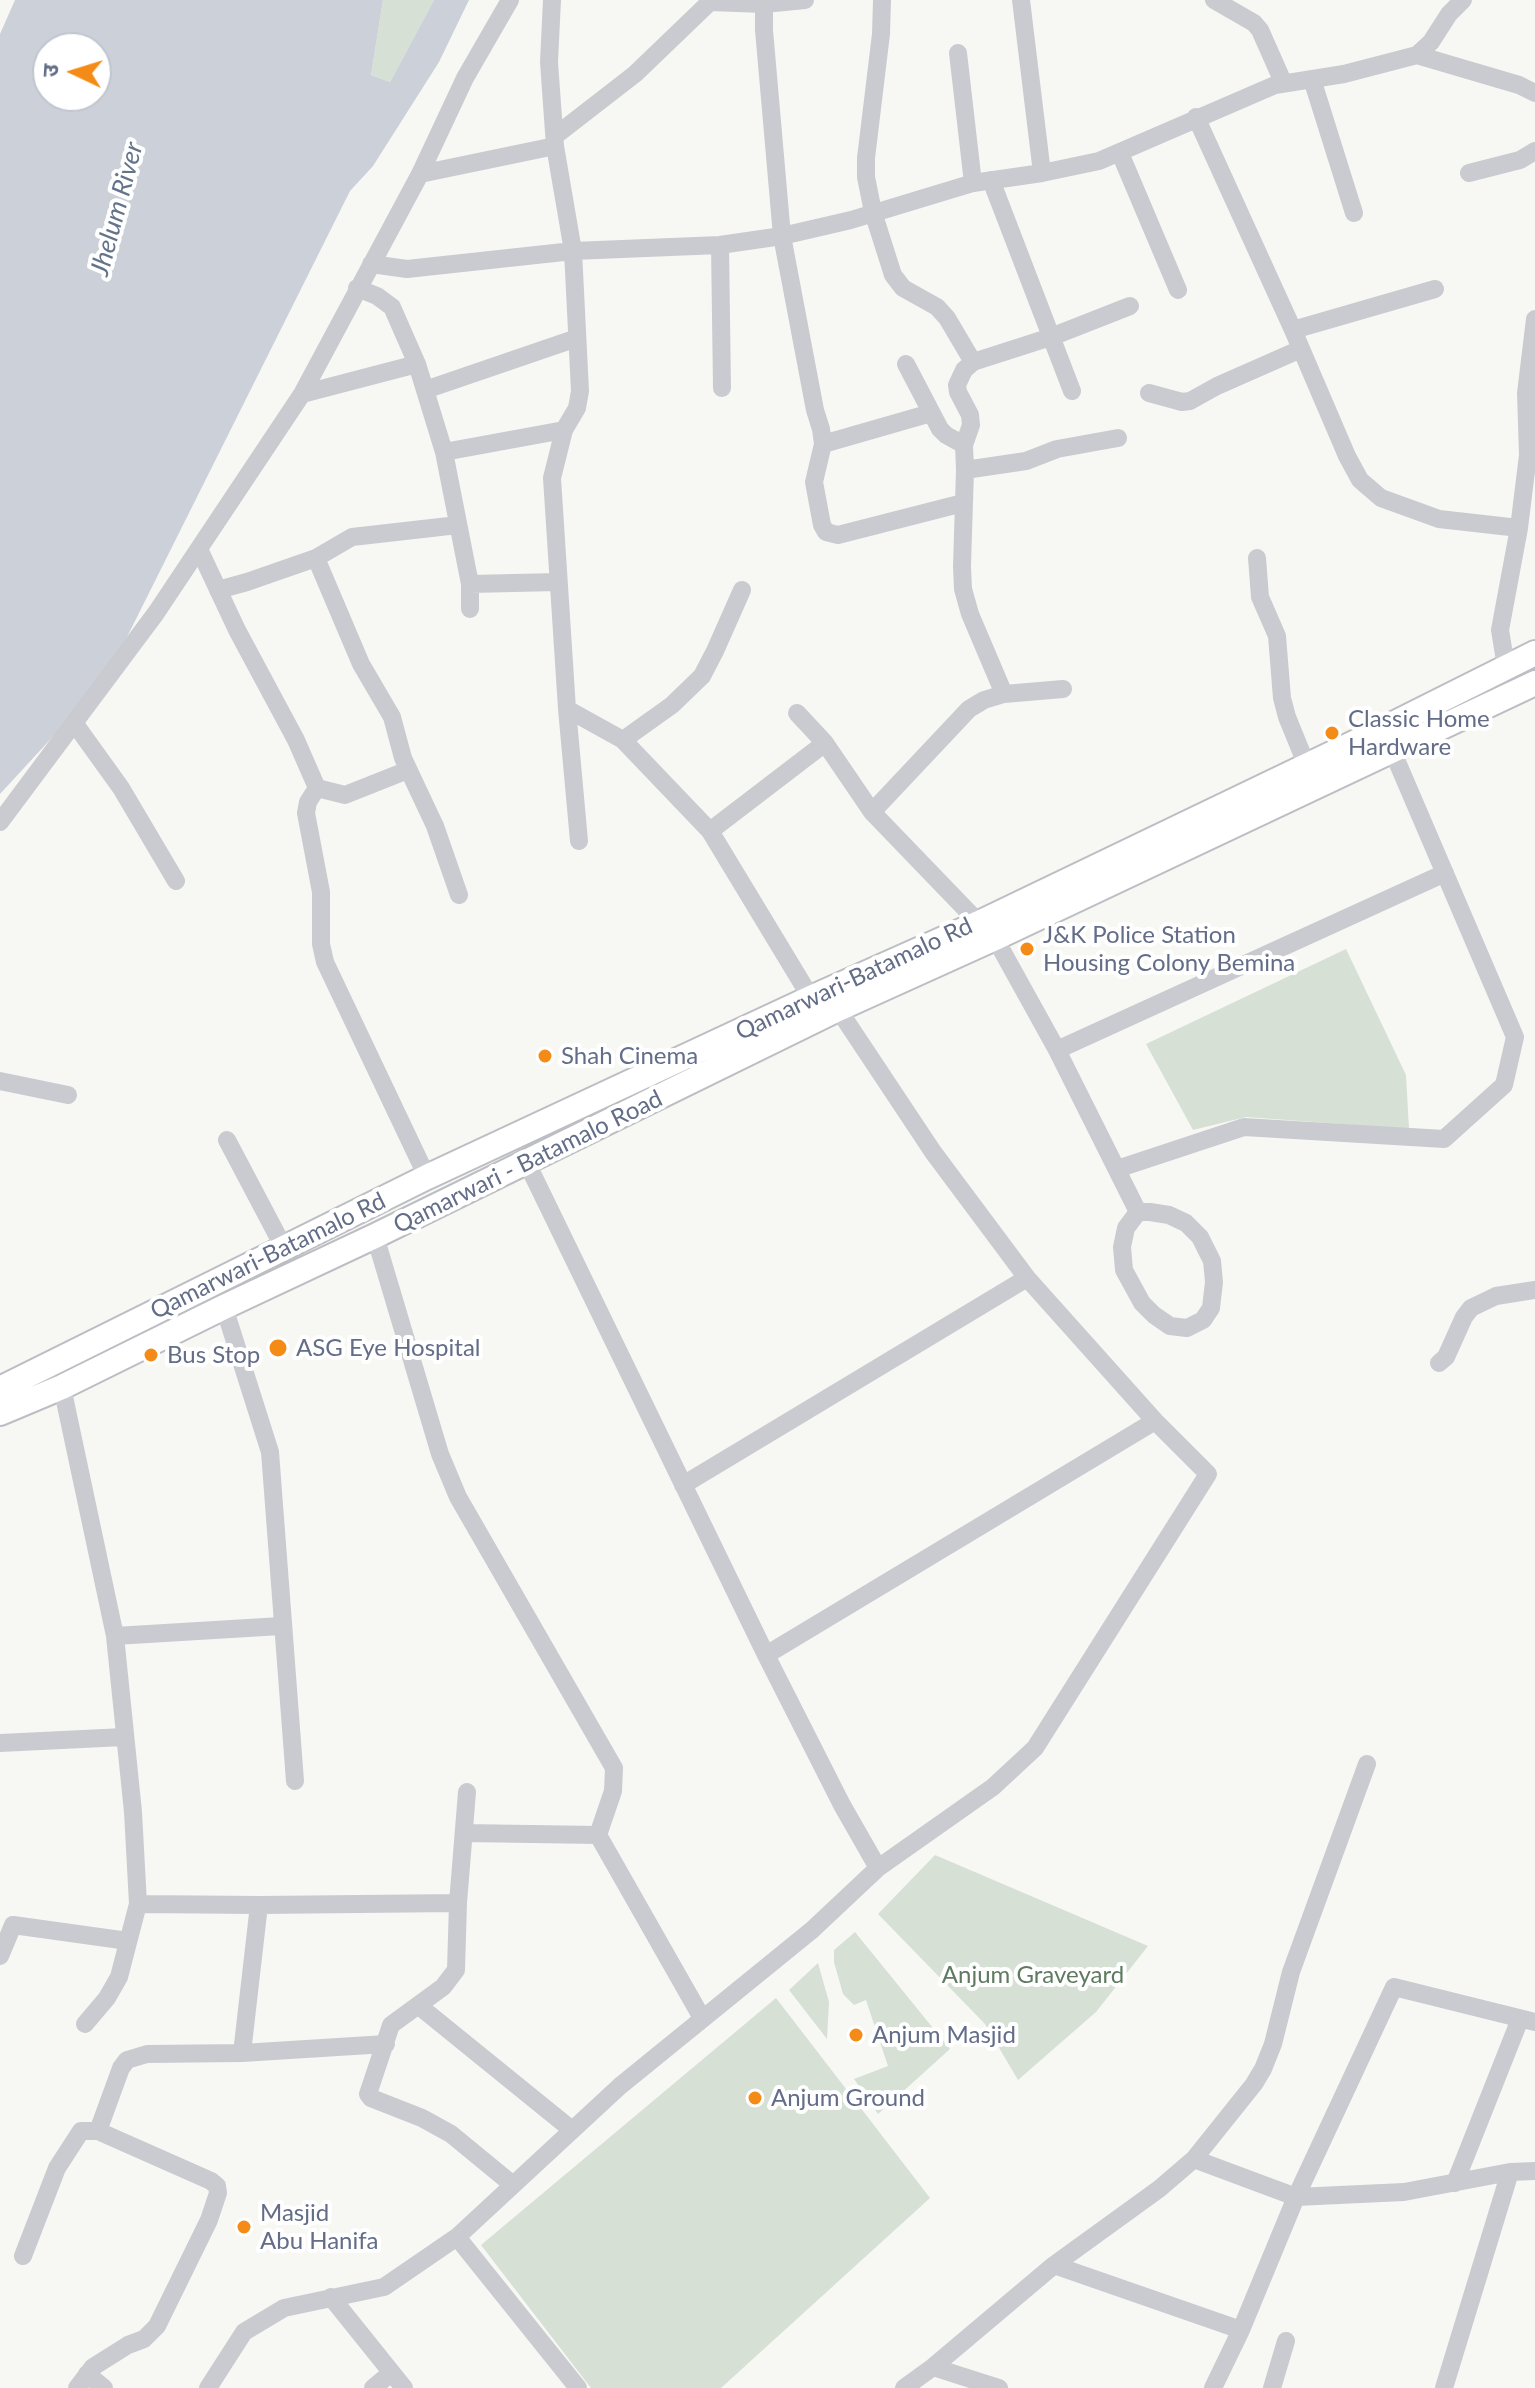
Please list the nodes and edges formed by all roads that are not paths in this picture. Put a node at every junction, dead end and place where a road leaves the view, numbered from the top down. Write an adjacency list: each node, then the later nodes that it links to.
1 (510, 0): 21 (street)
2 (552, 0): 16 (street)
3 (805, 0): 9 (street)
4 (882, 0): 23 (street)
5 (1021, 0): 19 (street)
6 (1214, 0): 13 (street)
7 (1463, 0): 11 (street)
8 (711, 1): 9 (street); 16 (street)
9 (764, 4): 25 (street)
10 (958, 53): 22 (street)
11 (1417, 55): 12 (street); 14 (street)
12 (1312, 79): 13 (street); 24 (street)
13 (1283, 82): 15 (street)
14 (1535, 93)
15 (1196, 117): 18 (street); 34 (street)
16 (555, 141): 21 (street); 27 (street)
17 (1535, 151): 20 (street)
18 (1120, 153): 19 (street); 31 (street)
19 (1042, 173): 22 (street)
20 (1469, 173)
21 (420, 174): 28 (street)
22 (982, 182): 23 (street); 35 (street)
23 (873, 212): 25 (street); 38 (street)
24 (1354, 213)
25 (782, 236): 26 (street); 49 (street)
26 (720, 245): 27 (street); 41 (street)
27 (573, 251): 28 (street); 36 (street)
28 (371, 264): 29 (street)
29 (357, 288): 39 (street); 45 (street)
30 (1435, 289): 34 (street)
31 (1178, 290)
32 (1130, 306): 35 (street)
33 (1535, 319): 55 (street)
34 (1293, 330): 37 (street)
35 (1051, 337): 38 (street); 43 (street)
36 (577, 338): 42 (street); 47 (street)
37 (1301, 349): 44 (street); 55 (street)
38 (973, 362): 50 (street)
39 (417, 364): 42 (street); 45 (street)
40 (906, 364): 46 (street)
41 (722, 388)
42 (425, 390): 51 (street)
43 (1072, 391)
44 (1149, 393)
45 (302, 394): 56 (street)
46 (931, 413): 49 (street); 50 (street)
47 (564, 430): 51 (street); 59 (street)
48 (1118, 438): 52 (street)
49 (823, 444): 53 (street)
50 (964, 445): 52 (street)
51 (444, 452): 54 (street)
52 (965, 470): 53 (street)
53 (963, 503): 68 (street)
54 (458, 525): 57 (street); 60 (street)
55 (1519, 528): 65 (street)
56 (199, 549): 61 (street); 71 (street)
57 (316, 558): 61 (street); 76 (street)
58 (1257, 558): 75 (street)
59 (558, 582): 60 (street); 69 (street)
60 (470, 584): 63 (street)
61 (218, 590): 77 (street)
62 (742, 590): 72 (street)
63 (470, 609)
64 (1535, 653): 65 (main road, Qamarwari-Batamalo Rd)
65 (1506, 667): 75 (main road, Qamarwari-Batamalo Rd)
66 (1535, 683): 74 (main road, Qamarwari-Batamalo Rd)
67 (1063, 689): 68 (street)
68 (1004, 694): 78 (street)
69 (567, 709): 72 (street); 81 (street)
70 (797, 713): 73 (street)
71 (75, 724): 79 (street); 83 (street)
72 (623, 740): 80 (street)
73 (825, 743): 78 (street); 80 (street)
74 (1392, 750): 82 (street); 85 (main road, Qamarwari-Batamalo Rd)
75 (1307, 766): 85 (main road, Qamarwari-Batamalo Rd)
76 (408, 770): 77 (street); 84 (street)
77 (317, 788): 94 (street)
78 (872, 812): 85 (street)
79 (0, 822)
80 (710, 831): 86 (street)
81 (579, 841)
82 (1445, 873): 88 (street); 93 (street)
83 (176, 881)
84 (459, 895)
85 (987, 930): 86 (main road, Qamarwari-Batamalo Rd); 87 (main road, Qamarwari-Batamalo Rd); 88 (street)
86 (811, 998): 94 (main road, Qamarwari-Batamalo Rd)
87 (838, 1009): 92 (main road, Qamarwari - Batamalo Road); 98 (street)
88 (1057, 1050): 93 (street)
89 (0, 1081): 90 (street)
90 (68, 1095)
91 (227, 1140): 97 (street)
92 (527, 1163): 96 (main road, Qamarwari - Batamalo Road); 106 (street)
93 (1117, 1169): 95 (street)
94 (427, 1177): 97 (main road, Qamarwari-Batamalo Rd)
95 (1138, 1212): 95 (street)
96 (375, 1236): 100 (main road, Qamarwari - Batamalo Road); 116 (street)
97 (284, 1248): 103 (main road, Qamarwari-Batamalo Rd)
98 (1027, 1278): 105 (street); 106 (street)
99 (1535, 1290): 101 (street)
100 (224, 1307): 102 (main road, Qamarwari - Batamalo Road); 107 (street)
101 (1439, 1363)
102 (62, 1387): 104 (main road, Qamarwari - Batamalo Road); 108 (street)
103 (0, 1389)
104 (0, 1413)
105 (1155, 1421): 109 (street); 117 (street)
106 (683, 1485): 109 (street)
107 (281, 1626): 108 (street); 113 (street)
108 (115, 1636): 110 (street)
109 (766, 1655): 117 (street)
110 (124, 1737): 111 (street); 119 (street)
111 (0, 1743)
112 (1367, 1764): 132 (street)
113 (295, 1781)
114 (467, 1792): 115 (street)
115 (464, 1833): 116 (street); 118 (street)
116 (598, 1835): 125 (street)
117 (878, 1868): 125 (street)
118 (458, 1903): 120 (street); 124 (street)
119 (138, 1904): 120 (street); 122 (street)
120 (259, 1905): 129 (street)
121 (6, 1923): 122 (street); 123 (street)
122 (128, 1941): 127 (street)
123 (0, 1956)
124 (419, 2006): 128 (street); 130 (street)
125 (702, 2018): 130 (street)
126 (1528, 2020): 135 (street); 137 (street)
127 (85, 2024)
128 (386, 2044): 129 (street); 136 (street)
129 (242, 2053): 131 (street)
130 (572, 2130): 136 (street)
131 (98, 2131): 139 (street); 146 (street)
132 (1194, 2159): 137 (street); 140 (street)
133 (1535, 2171): 134 (street)
134 (1510, 2172): 135 (street); 156 (street)
135 (1455, 2183): 137 (street)
136 (513, 2185): 138 (street)
137 (1296, 2197): 142 (street)
138 (457, 2237): 141 (street); 151 (street)
139 (23, 2256)
140 (1054, 2265): 142 (street); 144 (street)
141 (331, 2297): 145 (street); 148 (street)
142 (1241, 2330): 154 (street)
143 (1286, 2341): 155 (street)
144 (933, 2367): 152 (street); 153 (street)
145 (391, 2373): 149 (street); 150 (street)
146 (82, 2381): 147 (street)
147 (104, 2388)
148 (208, 2388)
149 (373, 2388)
150 (404, 2388)
151 (578, 2388)
152 (904, 2388)
153 (999, 2388)
154 (1213, 2388)
155 (1272, 2388)
156 (1444, 2388)

